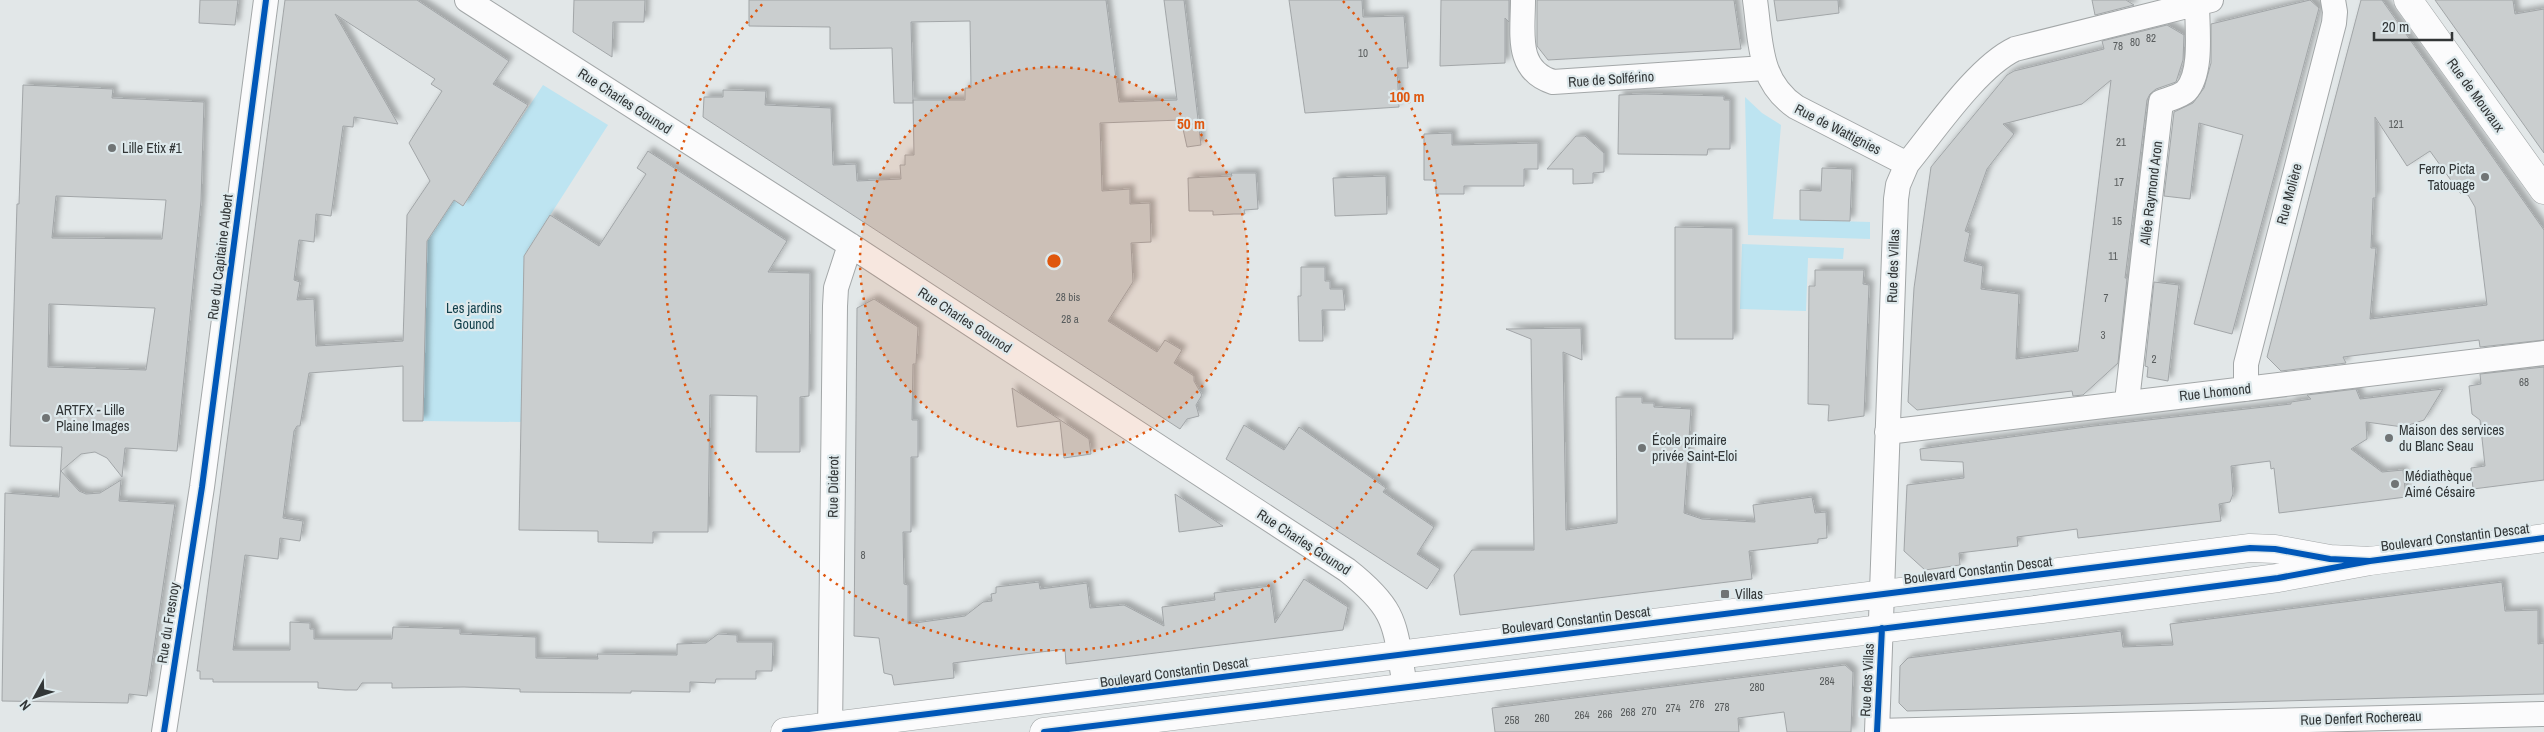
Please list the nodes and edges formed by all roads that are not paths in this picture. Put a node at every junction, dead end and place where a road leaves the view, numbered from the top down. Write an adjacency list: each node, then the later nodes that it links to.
1 (266, 0): 16 (street, Rue du Capitaine Aubert)
2 (467, 0): 11 (street, Rue Charles Gounod)
3 (1523, 0): 8 (street, Rue de Solférino)
4 (1756, 0): 8 (street, Rue de Wattignies)
5 (2333, 0): 13 (street, Rue Molière)
6 (2408, 0): 10 (street, Rue de Mouvaux)
7 (2204, 2): 9 (street, Rue des Villas); 14 (street, Allée Raymond Aron)
8 (1765, 68): 9 (street, Rue de Wattignies)
9 (1907, 164): 15 (street, Rue des Villas)
10 (2544, 190)
11 (850, 245): 21 (street, Rue Charles Gounod); 24 (street, Rue Diderot)
12 (2544, 353): 13 (street, Rue Lhomond)
13 (2246, 389): 14 (street, Rue Lhomond)
14 (2127, 401): 15 (street, Rue Lhomond)
15 (1887, 432): 19 (street, Rue des Villas)
16 (198, 518): 26 (street, Rue du Fresnoy)
17 (2544, 538): 18 (street, Boulevard Constantin Descat)
18 (2370, 561): 19 (street, Boulevard Constantin Descat); 20 (street, Boulevard Constantin Descat)
19 (1881, 594): 20 (street, Rue des Villas); 21 (street, Boulevard Constantin Descat)
20 (1882, 628): 22 (street, Boulevard Constantin Descat); 25 (street, Rue des Villas)
21 (1399, 654): 22 (street, Rue Charles Gounod); 24 (street, Boulevard Constantin Descat)
22 (1405, 686): 28 (street, Boulevard Constantin Descat)
23 (2544, 714): 25 (street, Rue Denfert Rochereau)
24 (830, 729): 27 (street, Boulevard Constantin Descat)
25 (1877, 731)
26 (164, 732)
27 (785, 732)
28 (1044, 732)

